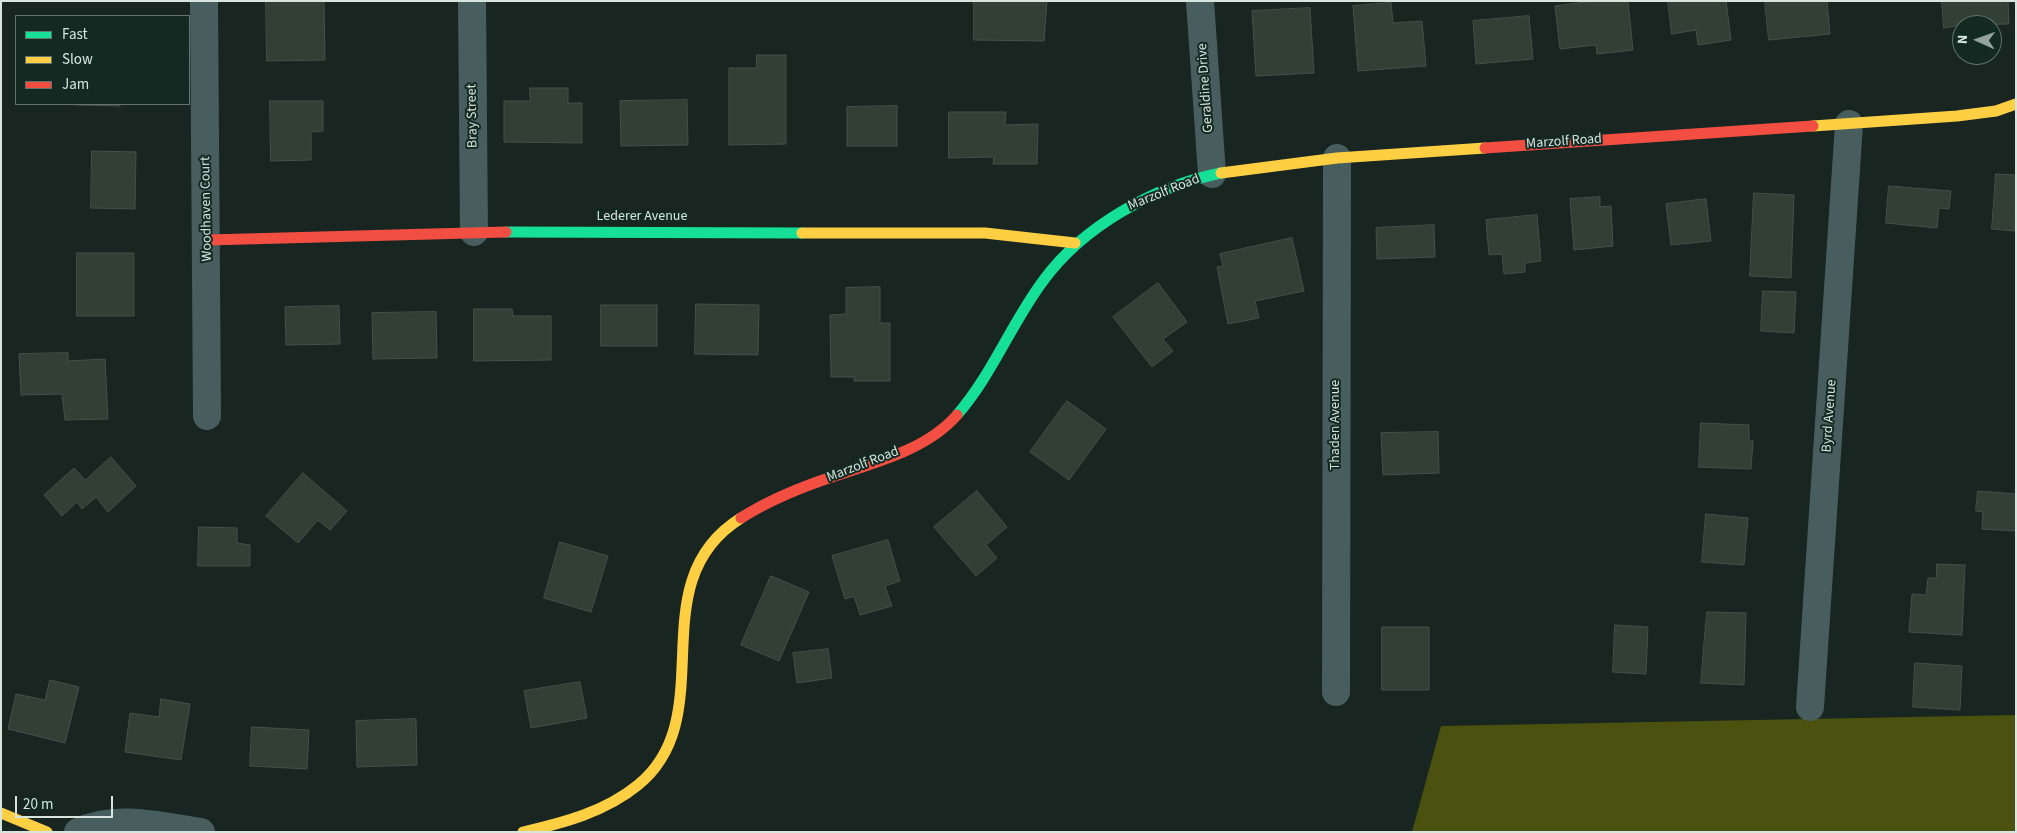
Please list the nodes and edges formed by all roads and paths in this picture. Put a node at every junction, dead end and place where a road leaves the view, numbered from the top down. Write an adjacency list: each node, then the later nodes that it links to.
1 (204, 1): 9 (street, Woodhaven Court)
2 (472, 1): 8 (street, Bray Street)
3 (1200, 1): 7 (street, Geraldine Drive)
4 (2016, 104): 5 (street, Marzolf Road)
5 (1849, 124): 6 (street, Marzolf Road); 13 (street, Byrd Avenue)
6 (1336, 158): 7 (street, Marzolf Road); 12 (street, Thaden Avenue)
7 (1212, 174): 10 (street, Marzolf Road)
8 (474, 232): 9 (street, Lederer Avenue); 10 (street, Lederer Avenue)
9 (208, 240): 11 (street, Woodhaven Court)
10 (1075, 243): 18 (street, Marzolf Road)
11 (208, 416)
12 (1336, 692)
13 (1810, 707)
14 (1, 813): 15 (street)
15 (47, 832)
16 (78, 832): 17 (street)
17 (201, 832)
18 (523, 832)

